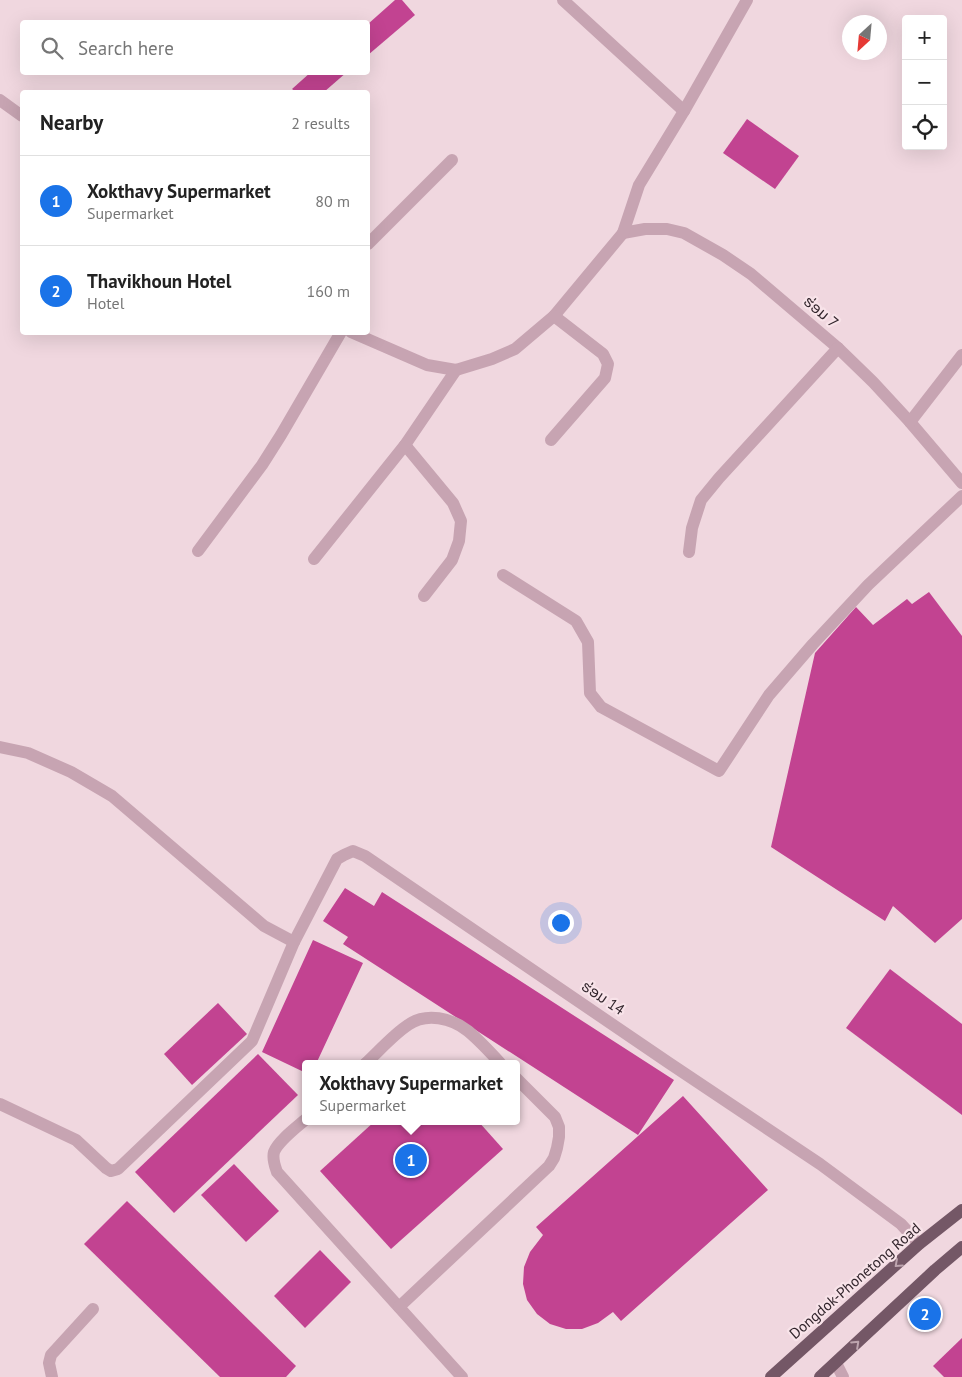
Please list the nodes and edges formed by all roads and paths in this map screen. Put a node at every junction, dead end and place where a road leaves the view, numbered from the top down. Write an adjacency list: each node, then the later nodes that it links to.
1 (563, 0): 4 (street)
2 (747, 0): 4 (street)
3 (0, 100): 5 (street)
4 (684, 111): 7 (street)
5 (20, 115)
6 (452, 160): 8 (street)
7 (623, 233): 9 (street); 12 (street, ຮ່ອມ 7)
8 (370, 242)
9 (554, 316): 14 (street); 16 (street)
10 (339, 335): 20 (street)
11 (358, 335): 14 (street)
12 (838, 348): 15 (street, ຮ່ອມ 7); 21 (street)
13 (962, 355): 15 (street)
14 (456, 370): 17 (street)
15 (910, 422): 18 (street, ຮ່ອມ 7)
16 (551, 440)
17 (405, 445): 22 (street); 24 (street)
18 (962, 483)
19 (962, 496): 23 (street)
20 (198, 551)
21 (689, 552)
22 (314, 558)
23 (503, 575)
24 (424, 596)
25 (0, 747): 26 (street)
26 (294, 942): 30 (street, ຮ່ອມ 14); 33 (street, ຮ່ອມ 14)
27 (369, 1060): 28 (street)
28 (497, 1060)
29 (520, 1082): 35 (street)
30 (0, 1104)
31 (302, 1123): 35 (street)
32 (962, 1210): 33 (main road, Dongdok-Phonetong Road)
33 (919, 1244): 40 (main road, Dongdok-Phonetong Road, one-way to 40)
34 (962, 1247): 37 (main road, one-way to 34)
35 (399, 1307): 39 (street)
36 (92, 1310): 38 (street)
37 (836, 1363): 41 (main road); 42 (street)
38 (52, 1377)
39 (462, 1377)
40 (771, 1377)
41 (820, 1377)
42 (843, 1377)

